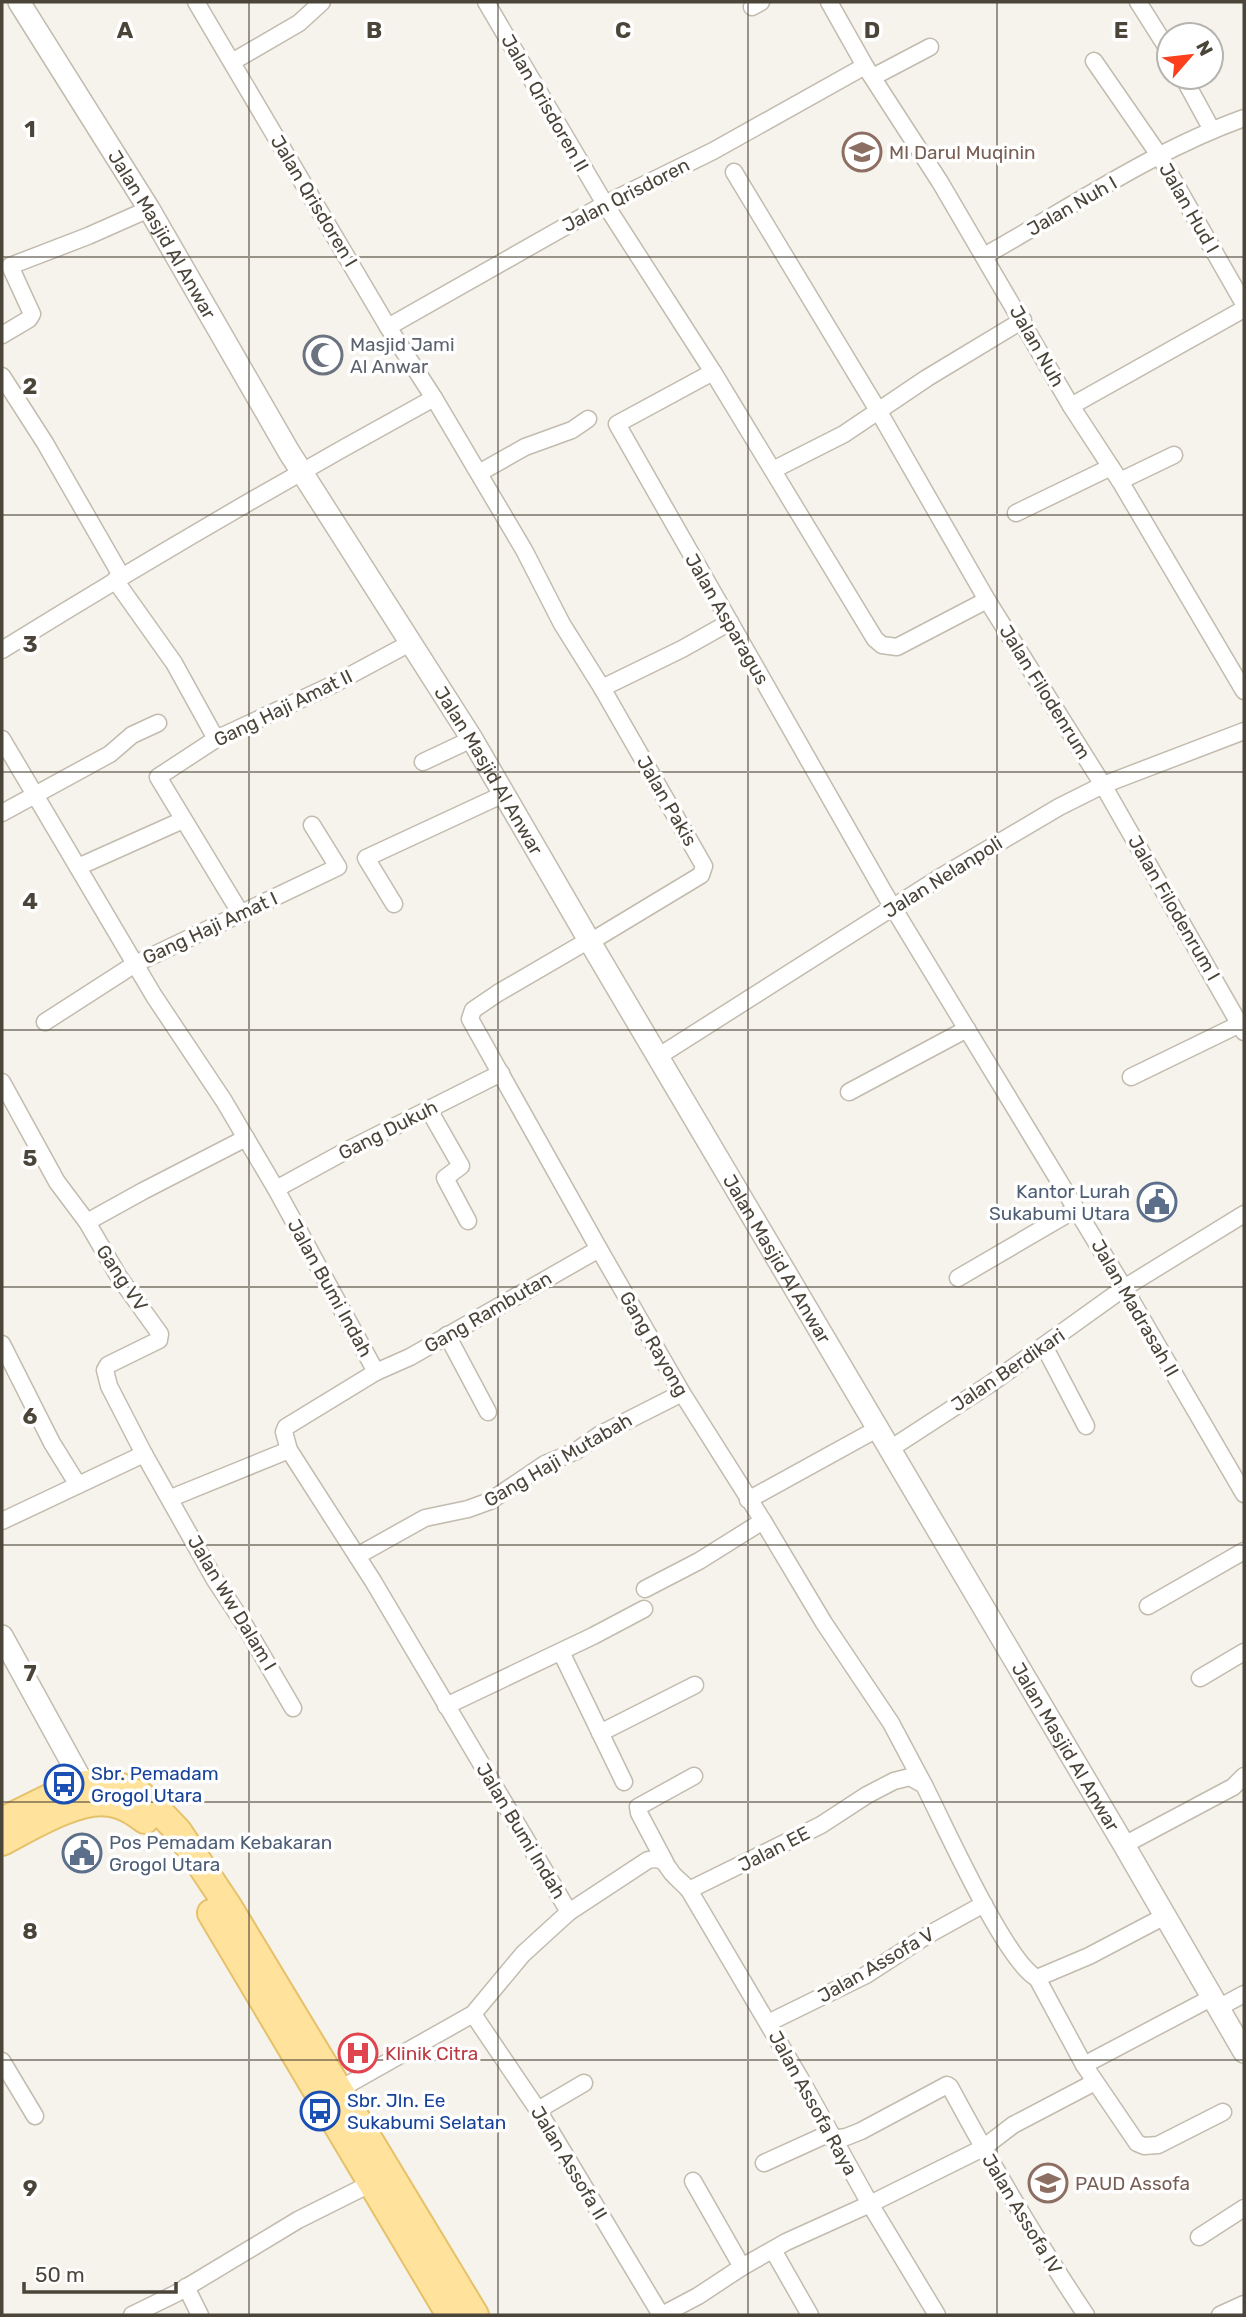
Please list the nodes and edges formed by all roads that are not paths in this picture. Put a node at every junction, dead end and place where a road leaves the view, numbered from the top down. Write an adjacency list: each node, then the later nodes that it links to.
1 (19, 2): 18 (street, Jalan Masjid Al Anwar)
2 (196, 2): 10 (street, Jalan Qrisdoren I)
3 (322, 2): 10 (street)
4 (486, 2): 17 (street, Jalan Qrisdoren II)
5 (830, 2): 11 (street, Jalan Nuh)
6 (1138, 2): 7 (street)
7 (1155, 29)
8 (930, 47): 11 (street, Jalan Qrisdoren)
9 (1094, 61): 15 (street)
10 (232, 62): 24 (street, Jalan Qrisdoren I)
11 (869, 71): 17 (street, Jalan Qrisdoren); 20 (street, Jalan Nuh)
12 (1191, 91): 14 (street)
13 (1244, 118): 14 (street, Jalan Hud I)
14 (1212, 130): 15 (street, Jalan Hud I)
15 (1160, 155): 20 (street, Jalan Nuh I); 22 (street, Jalan Hud I)
16 (734, 172): 30 (street, Jalan Filodenrum)
17 (605, 204): 24 (street, Jalan Qrisdoren); 26 (street)
18 (149, 209): 21 (street); 35 (street, Jalan Masjid Al Anwar)
19 (2, 251): 21 (street)
20 (984, 256): 23 (street, Jalan Nuh)
21 (10, 266): 25 (street)
22 (1244, 307): 29 (street)
23 (1023, 320): 29 (street, Jalan Nuh); 30 (street)
24 (388, 327): 28 (street, Jalan Qrisdoren I)
25 (2, 335)
26 (713, 372): 34 (street); 41 (street, Jalan Asparagus)
27 (2, 376): 39 (street)
28 (435, 398): 35 (street); 36 (street, Jalan Pakis)
29 (1071, 406): 33 (street, Jalan Nuh)
30 (879, 412): 34 (street); 40 (street, Jalan Filodenrum)
31 (588, 419): 36 (street)
32 (1174, 455): 37 (street)
33 (1111, 467): 37 (street, Jalan Nuh); 38 (street)
34 (774, 470): 40 (street)
35 (302, 471): 39 (street); 42 (street, Jalan Masjid Al Anwar)
36 (479, 473): 44 (street, Jalan Pakis)
37 (1120, 481): 45 (street, Jalan Nuh)
38 (1016, 513)
39 (119, 578): 43 (street); 49 (street)
40 (987, 600): 52 (street, Jalan Filodenrum)
41 (730, 622): 44 (street); 60 (street, Jalan Asparagus)
42 (412, 642): 49 (street, Gang Haji Amat II); 50 (street, Jalan Masjid Al Anwar)
43 (2, 650)
44 (601, 688): 62 (street, Jalan Pakis)
45 (1244, 691)
46 (158, 723): 53 (street)
47 (1244, 731): 52 (street, Jalan Nelanpoli)
48 (2, 739): 53 (street, Jalan Bumi Indah)
49 (216, 739): 56 (street, Gang Haji Amat II)
50 (472, 739): 51 (street); 54 (street, Jalan Masjid Al Anwar)
51 (423, 762)
52 (1103, 785): 60 (street, Jalan Nelanpoli); 66 (street, Jalan Filodenrum I)
53 (35, 794): 55 (street); 58 (street, Jalan Bumi Indah)
54 (504, 794): 59 (street); 62 (street, Jalan Masjid Al Anwar)
55 (2, 813)
56 (183, 820): 58 (street); 61 (street)
57 (312, 825): 61 (street, Gang Haji Amat I)
58 (78, 867): 63 (street, Jalan Bumi Indah)
59 (394, 904)
60 (893, 908): 65 (street, Jalan Madrasah II); 67 (street, Jalan Nelanpoli)
61 (241, 914): 63 (street, Gang Haji Amat I)
62 (589, 941): 67 (street, Jalan Masjid Al Anwar); 68 (street, Gang Rayong)
63 (135, 964): 64 (street, Gang Haji Amat I); 73 (street, Jalan Bumi Indah)
64 (44, 1022)
65 (967, 1029): 71 (street); 75 (street, Jalan Madrasah II)
66 (1243, 1030): 69 (street)
67 (659, 1056): 89 (street, Jalan Masjid Al Anwar)
68 (501, 1073): 72 (street, Gang Dukuh); 79 (street, Gang Rayong)
69 (1131, 1077)
70 (2, 1082): 78 (street, Gang VV)
71 (849, 1092)
72 (429, 1110): 74 (street, Gang Dukuh); 77 (street)
73 (246, 1138): 74 (street, Jalan Bumi Indah); 78 (street)
74 (276, 1189): 85 (street, Jalan Bumi Indah)
75 (1076, 1209): 80 (street); 81 (street, Jalan Madrasah II)
76 (1244, 1214): 81 (street, Jalan Berdikari)
77 (468, 1221)
78 (87, 1222): 92 (street, Gang VV)
79 (599, 1250): 82 (street, Gang Rambutan); 86 (street, Gang Rayong)
80 (958, 1278)
81 (1124, 1287): 84 (street, Jalan Berdikari); 94 (street, Jalan Madrasah II)
82 (447, 1335): 85 (street, Gang Rambutan); 87 (street)
83 (2, 1344): 93 (street)
84 (1044, 1346): 88 (street); 90 (street, Jalan Berdikari)
85 (376, 1372): 91 (street, Jalan Bumi Indah)
86 (682, 1393): 96 (street, Gang Rayong); 100 (street, Gang Haji Mutabah)
87 (488, 1412)
88 (1086, 1426)
89 (877, 1429): 90 (street, Jalan Masjid Al Anwar); 96 (street)
90 (890, 1449): 119 (street, Jalan Masjid Al Anwar)
91 (289, 1450): 95 (street); 100 (street, Jalan Bumi Indah)
92 (144, 1454): 93 (street); 95 (street, Jalan Ww Dalam I)
93 (78, 1485): 97 (street)
94 (1244, 1494)
95 (171, 1498): 110 (street, Jalan Ww Dalam I)
96 (748, 1500): 98 (street, Gang Rayong)
97 (2, 1521)
98 (764, 1521): 101 (street); 115 (street, Gang Rayong)
99 (1244, 1551): 102 (street)
100 (357, 1556): 109 (street, Jalan Bumi Indah)
101 (645, 1589)
102 (1148, 1606)
103 (644, 1609): 105 (street)
104 (2, 1636): 116 (street)
105 (561, 1652): 109 (street); 111 (street)
106 (1244, 1652): 107 (street)
107 (1200, 1678)
108 (695, 1685): 111 (street)
109 (446, 1706): 123 (street, Jalan Bumi Indah)
110 (293, 1707)
111 (600, 1733): 114 (street)
112 (694, 1776): 120 (street)
113 (1244, 1776): 119 (street)
114 (624, 1782)
115 (924, 1785): 121 (street, Jalan EE); 122 (street)
116 (89, 1793): 117 (main road); 118 (main road); 135 (main road)
117 (2, 1821)
118 (2, 1842)
119 (1124, 1845): 124 (street, Jalan Masjid Al Anwar)
120 (665, 1862): 121 (street); 123 (street)
121 (689, 1890): 129 (street, Jalan Assofa Raya)
122 (984, 1904): 125 (street); 129 (street, Jalan Assofa V)
123 (569, 1912): 128 (street)
124 (1165, 1916): 125 (street); 127 (street, Jalan Masjid Al Anwar)
125 (1037, 1978): 132 (street)
126 (1244, 1994): 127 (street)
127 (1215, 2003): 130 (street, Jalan Masjid Al Anwar); 132 (street)
128 (473, 2014): 135 (street); 136 (street, Jalan Assofa II)
129 (768, 2023): 139 (street, Jalan Assofa Raya)
130 (1244, 2052)
131 (2, 2061): 138 (street)
132 (1084, 2065): 133 (street)
133 (1095, 2082): 137 (street); 140 (street)
134 (584, 2083): 136 (street)
135 (333, 2099): 143 (main road); 145 (main road)
136 (538, 2110): 156 (street, Jalan Assofa II)
137 (1223, 2112)
138 (35, 2116)
139 (832, 2136): 140 (street); 141 (street); 144 (street, Jalan Assofa Raya)
140 (983, 2148): 144 (street, Jalan Assofa IV); 159 (street, Jalan Assofa IV)
141 (764, 2163)
142 (693, 2181): 149 (street)
143 (372, 2183): 145 (main road); 150 (street)
144 (870, 2204): 148 (street, Jalan Assofa IV); 158 (street, Jalan Assofa Raya)
145 (399, 2207): 154 (main road); 155 (main road)
146 (1244, 2208): 147 (street)
147 (1199, 2237)
148 (773, 2250): 149 (street, Jalan Assofa IV); 157 (street)
149 (743, 2267): 156 (street, Jalan Assofa IV)
150 (186, 2287): 152 (street); 153 (street)
151 (1244, 2304): 160 (street)
152 (132, 2315)
153 (200, 2315)
154 (450, 2315)
155 (475, 2315)
156 (662, 2315)
157 (810, 2315)
158 (937, 2315)
159 (1086, 2315)
160 (1220, 2315)

